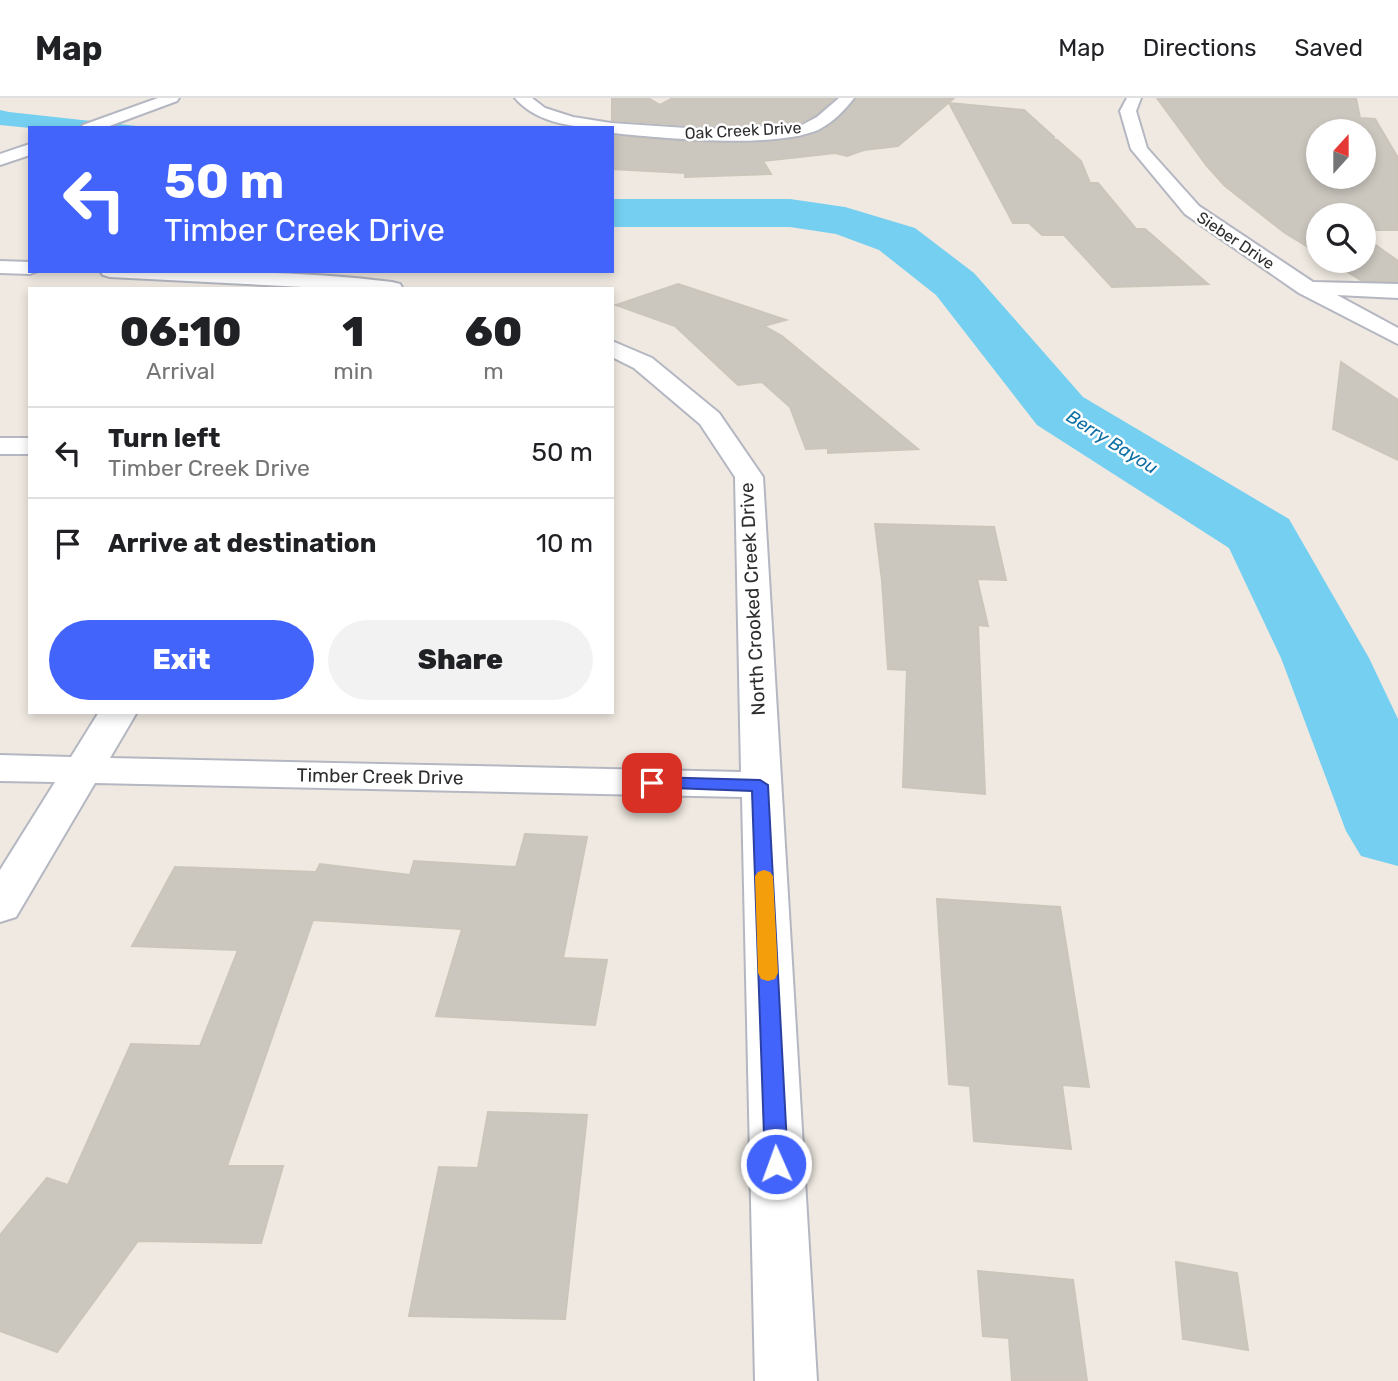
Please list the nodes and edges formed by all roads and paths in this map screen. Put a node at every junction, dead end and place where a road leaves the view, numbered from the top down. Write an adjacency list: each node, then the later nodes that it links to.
1 (172, 98): 5 (street)
2 (522, 98): 3 (street, Oak Creek Drive)
3 (847, 98)
4 (1134, 98): 12 (street, Sieber Drive)
5 (94, 126)
6 (28, 150): 7 (street)
7 (0, 160)
8 (0, 267): 9 (street)
9 (28, 268)
10 (154, 273): 11 (street)
11 (377, 287)
12 (1307, 288): 13 (street); 14 (street, Sieber Drive)
13 (1398, 291)
14 (1398, 337)
15 (614, 349): 21 (street, North Crooked Creek Drive)
16 (0, 446): 17 (street)
17 (28, 446)
18 (117, 714): 20 (street)
19 (0, 768): 20 (street, Timber Creek Drive)
20 (85, 768): 21 (street, Timber Creek Drive); 22 (street)
21 (760, 785): 23 (street, North Crooked Creek Drive)
22 (0, 906)
23 (786, 1381)

